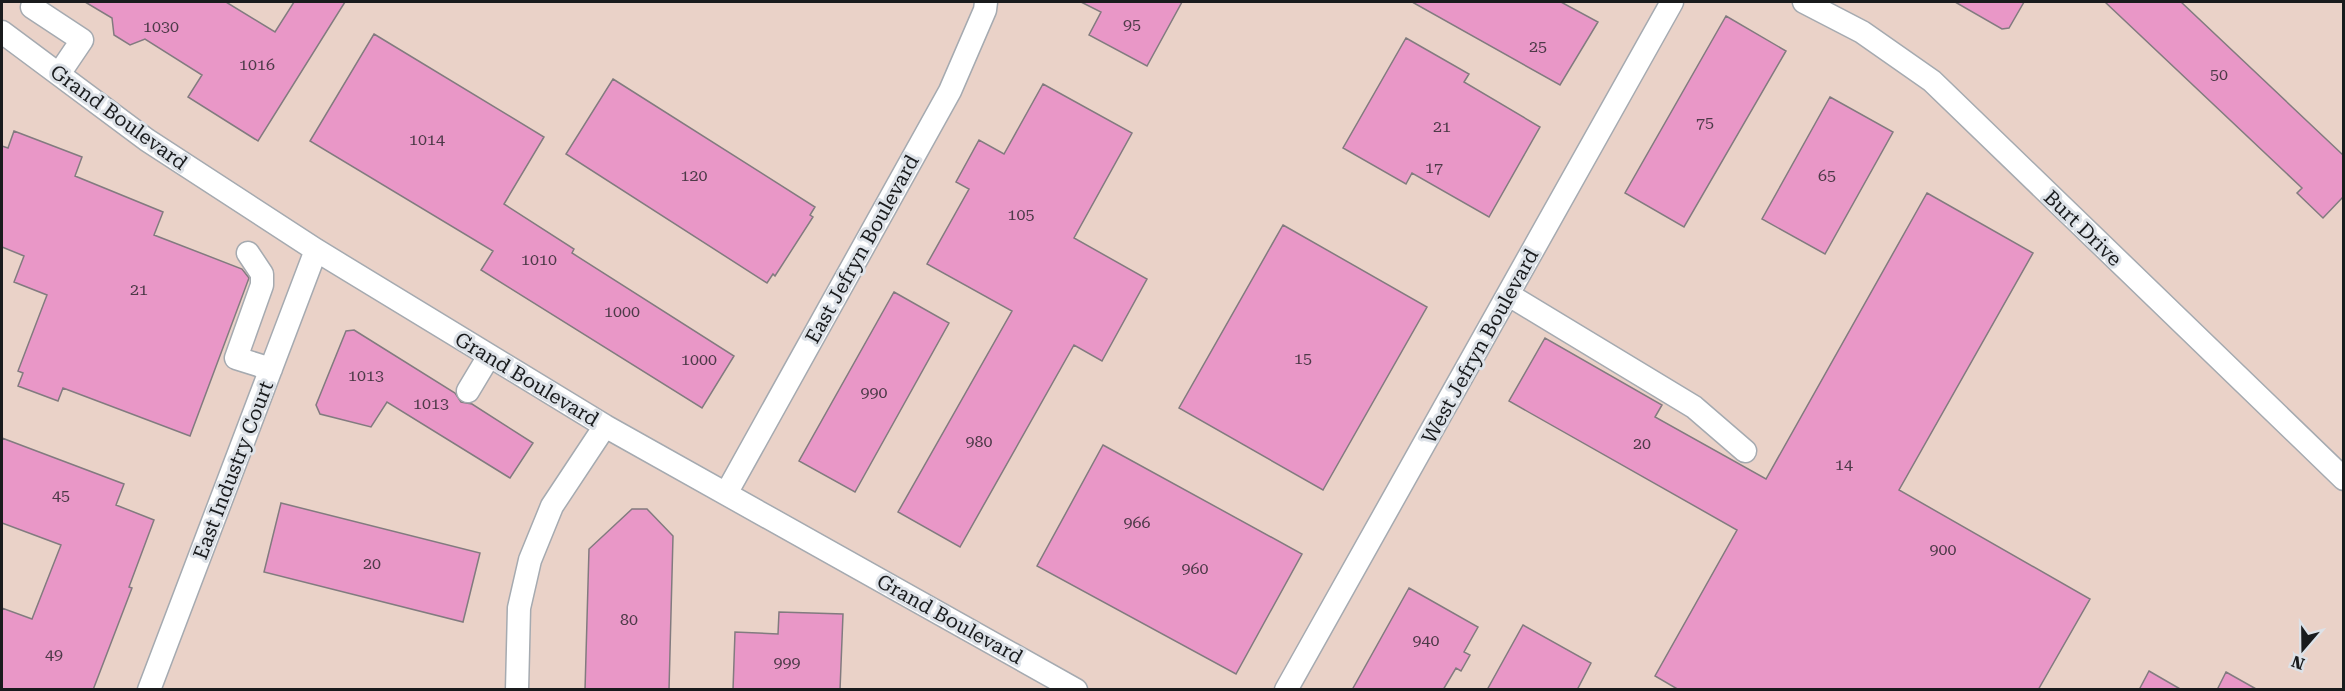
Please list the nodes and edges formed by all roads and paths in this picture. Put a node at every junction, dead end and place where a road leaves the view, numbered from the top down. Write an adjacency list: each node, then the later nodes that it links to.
1 (986, 2): 16 (street, East Jefryn Boulevard)
2 (1672, 2): 9 (street, West Jefryn Boulevard)
3 (1804, 2): 15 (street, Burt Drive)
4 (33, 7): 6 (street)
5 (2, 32): 6 (street, Grand Boulevard)
6 (59, 74): 7 (street, Grand Boulevard)
7 (316, 250): 10 (street, Grand Boulevard); 11 (street, East Industry Court)
8 (249, 253): 11 (street)
9 (1509, 295): 14 (street); 20 (street, West Jefryn Boulevard)
10 (489, 356): 12 (street); 13 (street, Grand Boulevard)
11 (271, 369): 17 (street, East Industry Court)
12 (468, 391)
13 (604, 426): 16 (street, Grand Boulevard); 18 (street)
14 (1744, 451)
15 (2343, 479)
16 (727, 492): 19 (street, Grand Boulevard)
17 (149, 690)
18 (517, 690)
19 (1076, 690)
20 (1286, 690)

